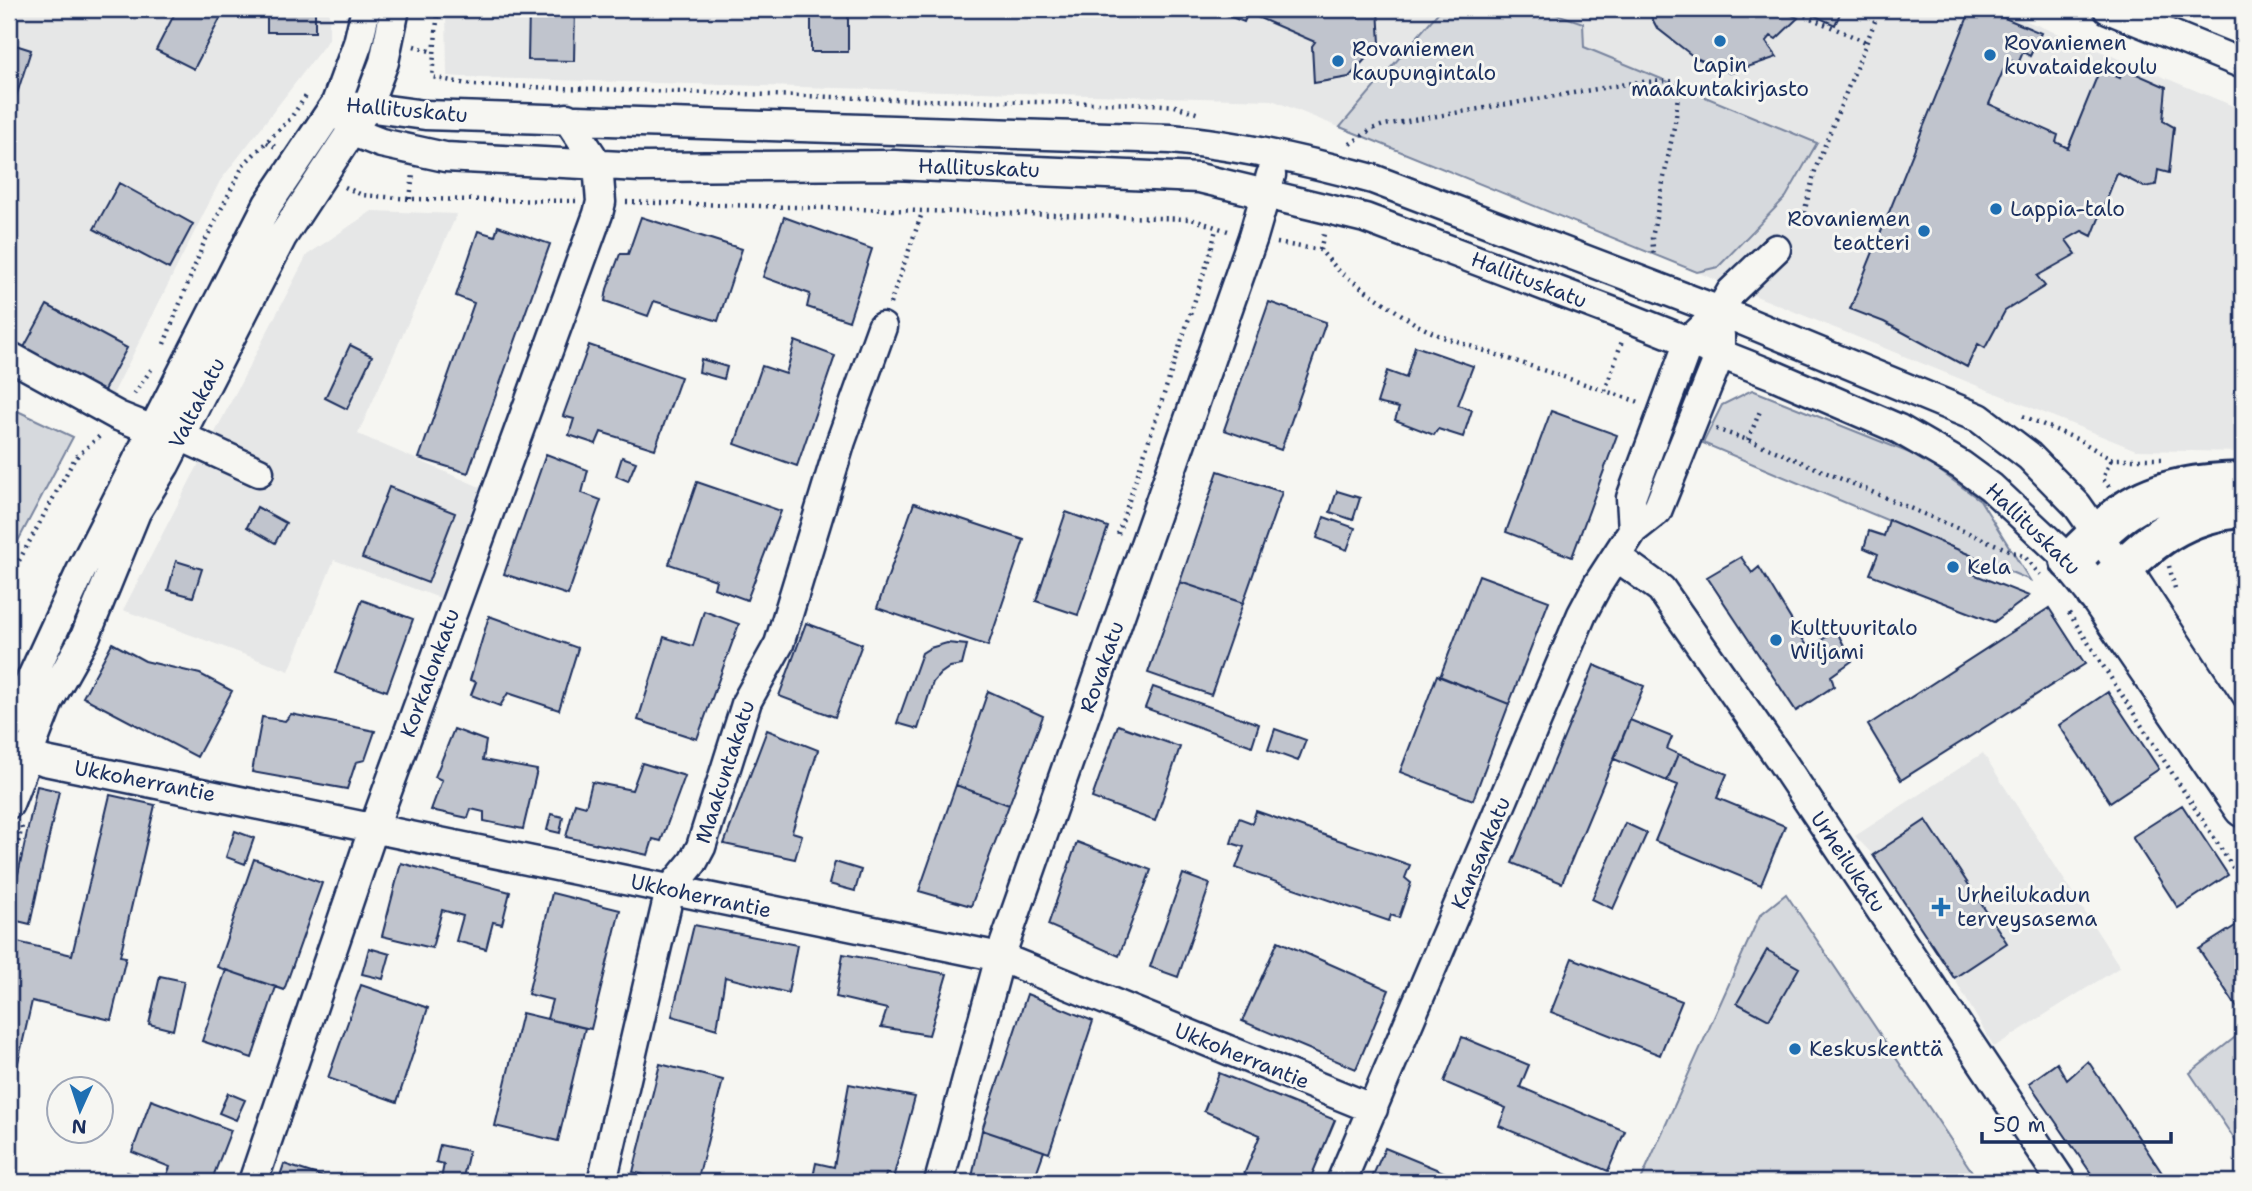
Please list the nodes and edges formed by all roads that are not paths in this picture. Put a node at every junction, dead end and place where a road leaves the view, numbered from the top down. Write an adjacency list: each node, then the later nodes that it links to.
1 (366, 9): 5 (street, Valtakatu)
2 (395, 9): 7 (street, Valtakatu)
3 (2108, 9): 4 (street)
4 (2243, 64)
5 (336, 103): 7 (street, Hallituskatu); 20 (street, Valtakatu)
6 (567, 118): 7 (street, Hallituskatu); 8 (street, Hallituskatu); 10 (street)
7 (360, 120): 10 (street, Hallituskatu); 21 (street, Valtakatu)
8 (920, 131): 9 (street, Hallituskatu); 11 (street); 12 (street)
9 (1277, 156): 13 (street, Rovakatu); 15 (street, Hallituskatu)
10 (598, 164): 11 (street, Hallituskatu); 34 (street, Korkalonkatu)
11 (894, 165): 12 (street, Hallituskatu)
12 (940, 167): 13 (street, Hallituskatu)
13 (1266, 194): 17 (street, Hallituskatu); 36 (street, Rovakatu)
14 (1776, 249): 15 (street)
15 (1720, 311): 17 (street); 18 (street, Kansankatu); 27 (street, Hallituskatu)
16 (882, 327): 35 (street, Maakuntakatu)
17 (1689, 341): 18 (street, Hallituskatu); 25 (street)
18 (1720, 354): 25 (street, Kansankatu); 27 (street, Hallituskatu)
19 (9, 356): 20 (street)
20 (153, 430): 29 (street, Valtakatu)
21 (180, 436): 22 (street); 30 (street, Valtakatu)
22 (259, 472)
23 (2243, 481): 27 (highway)
24 (2243, 508): 28 (highway)
25 (1633, 530): 26 (street, Kansankatu)
26 (1617, 557): 37 (street, Kansankatu); 42 (street, Urheilukatu)
27 (2072, 561): 28 (main road, Hallituskatu)
28 (2094, 589): 31 (main road, Hallituskatu); 32 (main road, Hallituskatu)
29 (9, 727)
30 (18, 751): 33 (street, Valtakatu); 34 (street, Ukkoherrantie)
31 (2243, 751)
32 (2243, 808)
33 (16, 814)
34 (374, 827): 35 (street, Ukkoherrantie); 38 (street, Korkalonkatu)
35 (670, 890): 36 (street, Ukkoherrantie); 39 (street, Maakuntakatu)
36 (1000, 957): 37 (street, Ukkoherrantie); 40 (street, Rovakatu)
37 (1373, 1109): 41 (street, Kansankatu)
38 (253, 1182)
39 (602, 1182)
40 (939, 1182)
41 (1341, 1182)
42 (2062, 1182)

